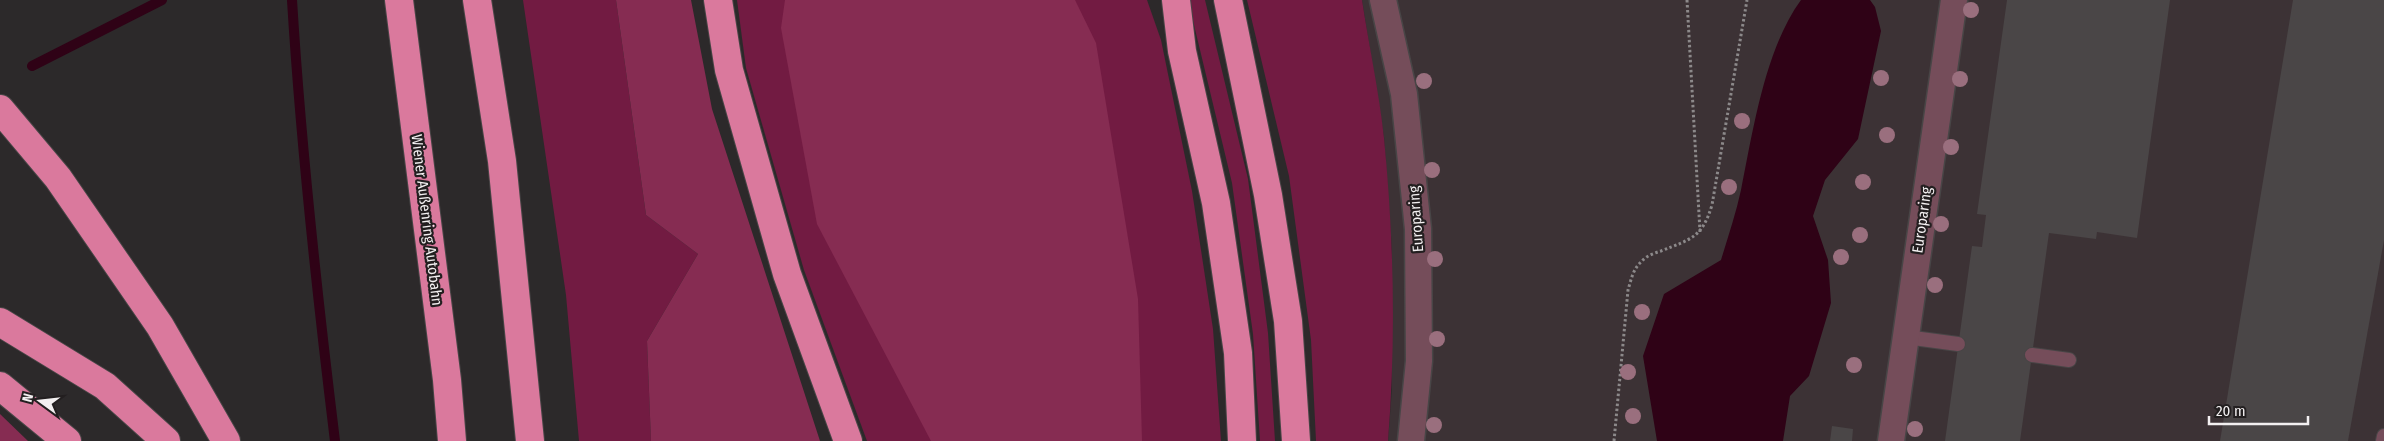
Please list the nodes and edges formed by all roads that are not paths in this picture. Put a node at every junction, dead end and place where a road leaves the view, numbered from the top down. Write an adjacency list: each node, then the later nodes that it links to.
1 (399, 0): 21 (highway, Wiener Außenring Autobahn)
2 (477, 0): 22 (highway)
3 (718, 0): 23 (highway)
4 (1162, 0): 9 (highway)
5 (1176, 0): 9 (highway)
6 (1228, 0): 25 (highway)
7 (1383, 0): 26 (street, Europaring)
8 (1954, 0): 12 (street, Europaring)
9 (1182, 51): 24 (highway)
10 (0, 108): 20 (highway)
11 (0, 322): 19 (highway)
12 (1906, 337): 13 (lane); 27 (street, Europaring)
13 (1958, 344)
14 (2032, 355): 15 (lane)
15 (2070, 360)
16 (0, 386): 18 (highway)
17 (2384, 436): 28 (lane)
18 (67, 441)
19 (166, 441)
20 (226, 441)
21 (452, 441)
22 (530, 441)
23 (848, 441)
24 (1242, 441)
25 (1296, 441)
26 (1410, 441)
27 (1891, 441)
28 (2383, 441)

